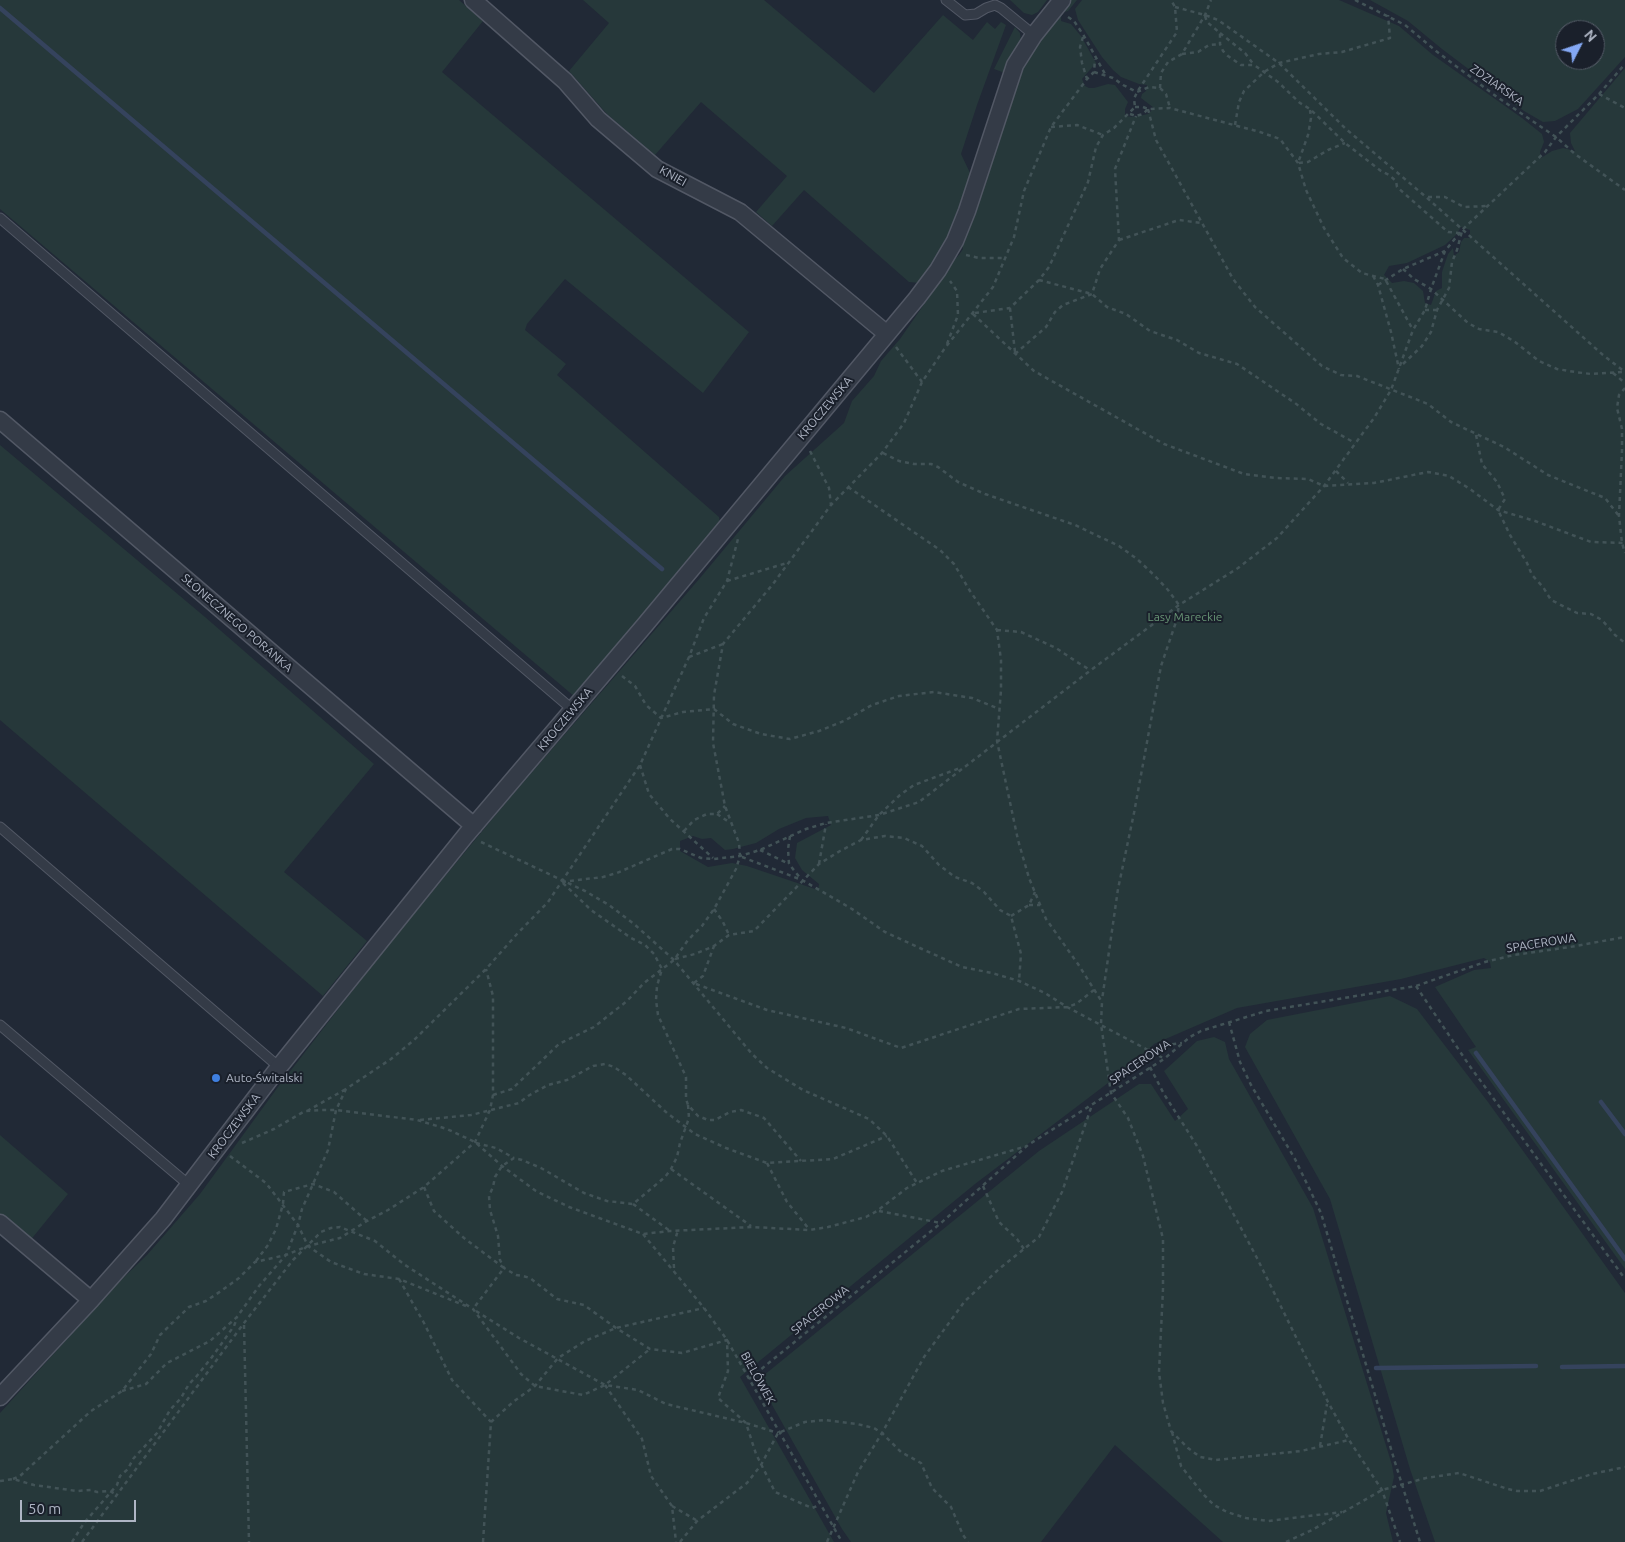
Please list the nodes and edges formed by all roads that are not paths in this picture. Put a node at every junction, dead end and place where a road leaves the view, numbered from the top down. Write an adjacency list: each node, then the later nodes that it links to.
1 (473, 0): 6 (street, KNIEI)
2 (946, 0): 4 (lane)
3 (1062, 0): 4 (street, KROCZEWSKA)
4 (1034, 35): 6 (street, KROCZEWSKA)
5 (0, 218): 8 (lane)
6 (887, 334): 8 (street, KROCZEWSKA)
7 (0, 420): 10 (street, SŁONECZNEGO PORANKA)
8 (573, 710): 10 (street, KROCZEWSKA)
9 (0, 827): 12 (lane)
10 (470, 830): 12 (street, KROCZEWSKA)
11 (0, 1024): 13 (lane)
12 (279, 1067): 13 (street, KROCZEWSKA)
13 (189, 1185): 15 (street, KROCZEWSKA)
14 (0, 1223): 15 (street)
15 (91, 1300): 16 (street, KROCZEWSKA)
16 (0, 1397)

